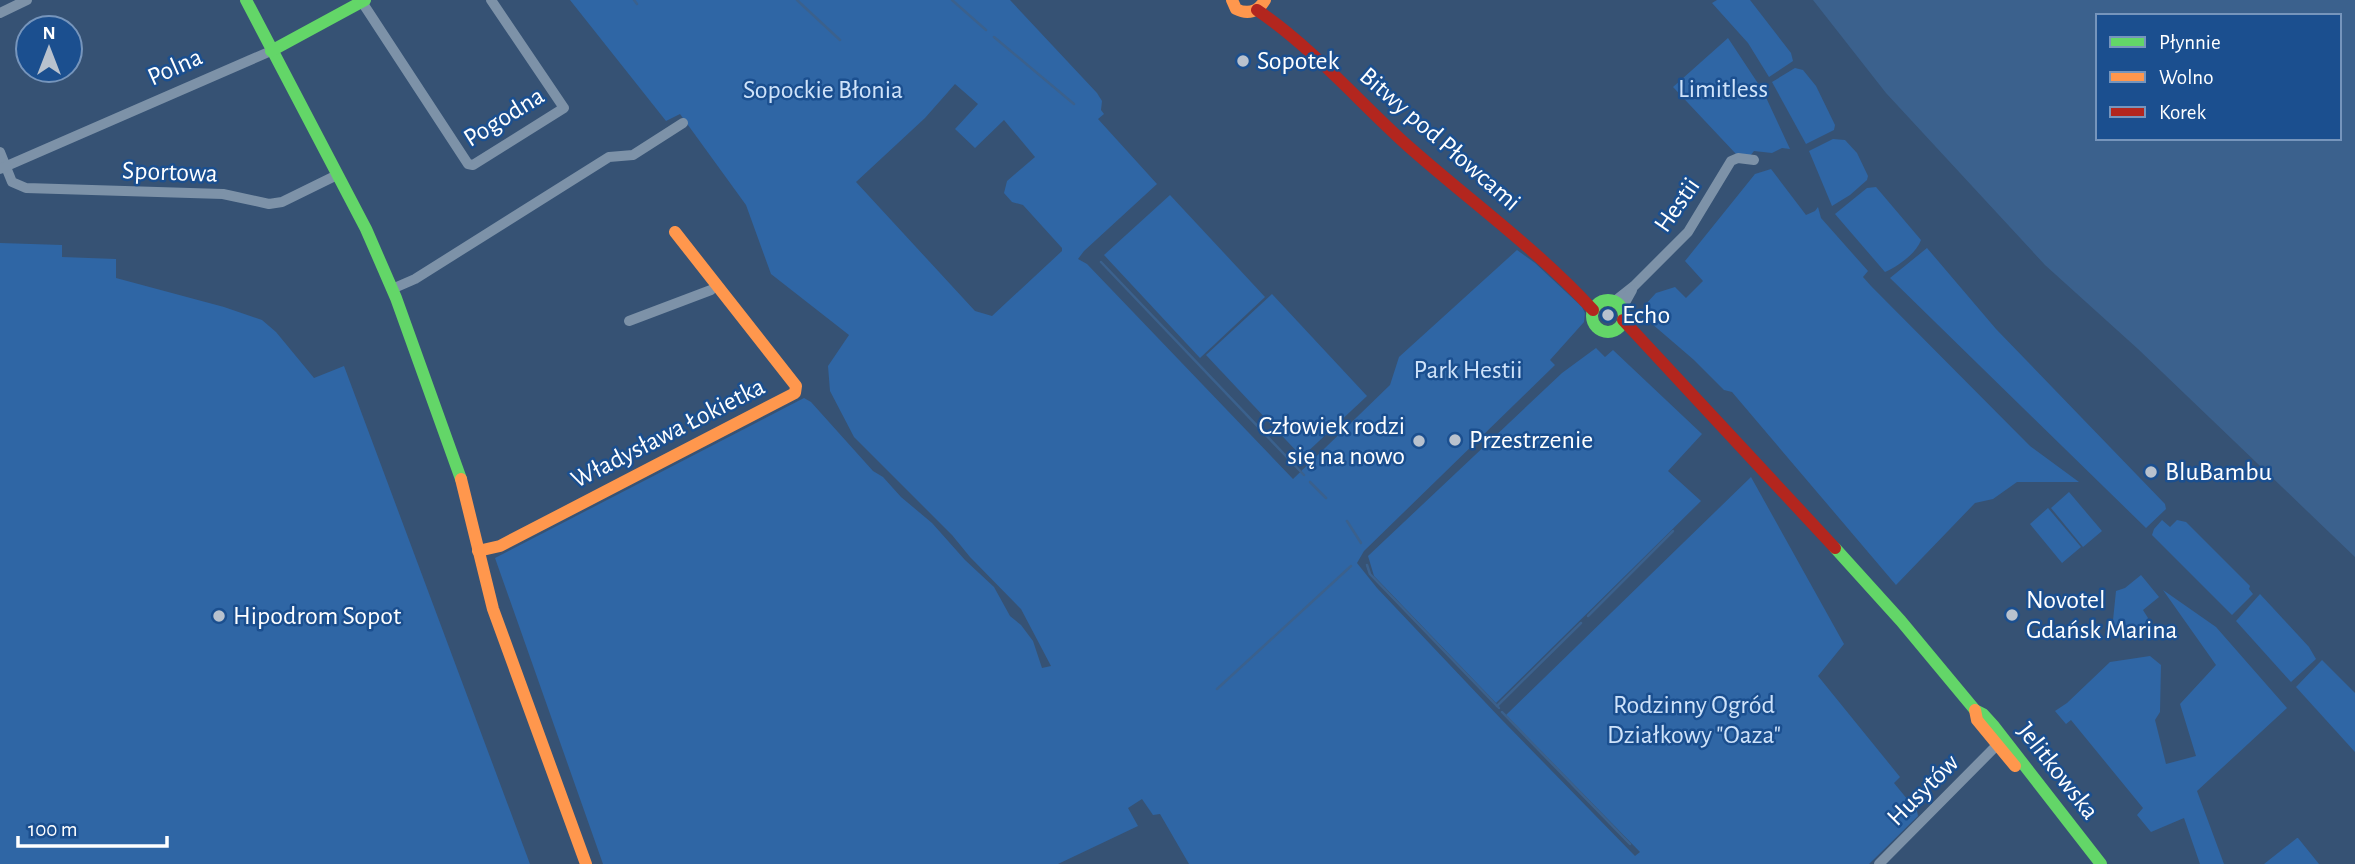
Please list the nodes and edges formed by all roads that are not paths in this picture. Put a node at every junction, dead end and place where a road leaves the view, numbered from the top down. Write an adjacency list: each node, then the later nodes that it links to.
1 (27, 0): 7 (street)
2 (246, 0): 8 (street)
3 (491, 0): 5 (street, Pogodna)
4 (1231, 0): 6 (street, Bitwy pod Płowcami)
5 (364, 1): 8 (street, Polna)
6 (1262, 4): 17 (street, Bitwy pod Płowcami)
7 (0, 13)
8 (271, 51): 12 (street, Polna); 13 (street)
9 (683, 123): 16 (street)
10 (0, 152): 12 (street)
11 (1754, 160): 18 (street, Hestii)
12 (3, 167): 13 (street, Sportowa)
13 (337, 175): 16 (street)
14 (675, 232): 15 (street, Władysława Łokietka)
15 (717, 285): 19 (street); 20 (street, Władysława Łokietka)
16 (392, 289): 20 (street)
17 (1597, 306): 18 (street); 18 (street, Bitwy pod Płowcami)
18 (1619, 315): 21 (street, Jelitkowska)
19 (629, 321)
20 (478, 551): 23 (street)
21 (1975, 710): 22 (street, Jelitkowska); 26 (street, Jelitkowska)
22 (1997, 745): 24 (street, Husytów); 25 (street, Jelitkowska)
23 (586, 864)
24 (1879, 864)
25 (2092, 864)
26 (2101, 864)

